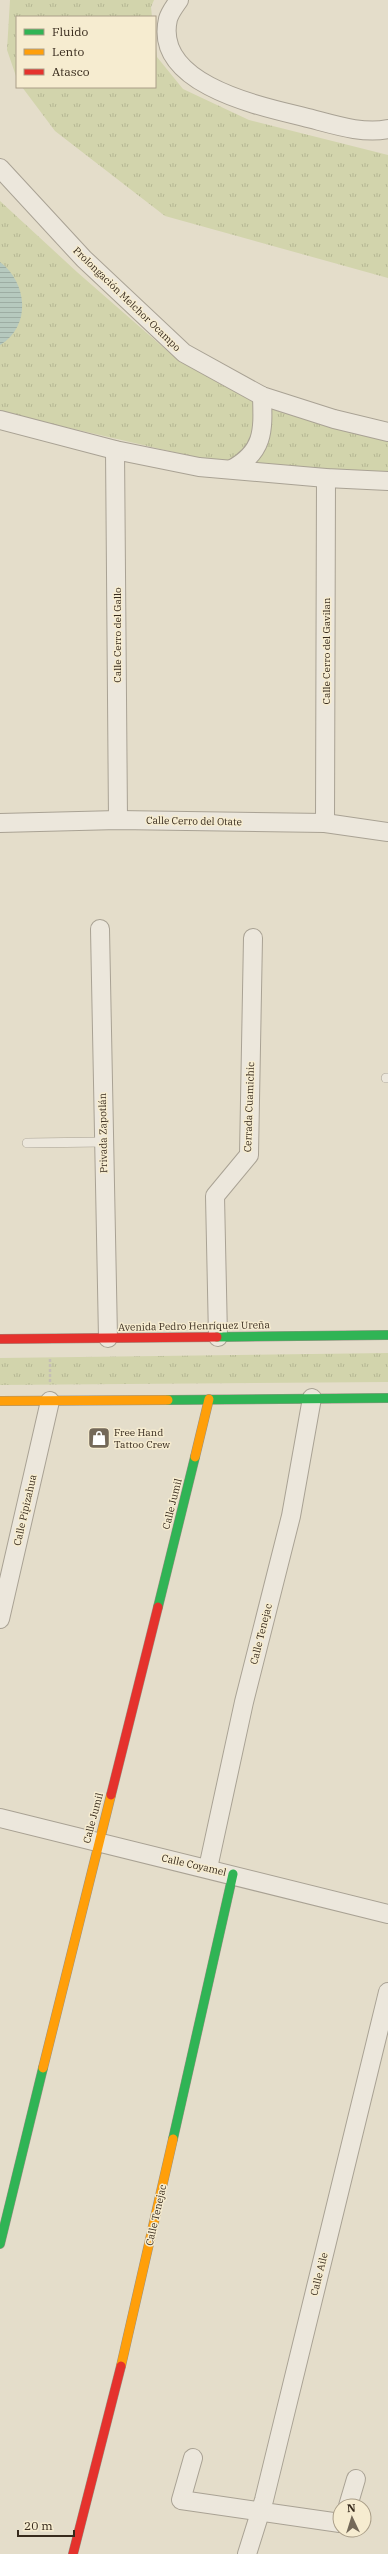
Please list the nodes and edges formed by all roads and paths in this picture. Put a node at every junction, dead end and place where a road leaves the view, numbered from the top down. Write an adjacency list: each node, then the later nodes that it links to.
1 (179, 0): 2 (street)
2 (385, 132)
3 (3, 174): 4 (street, Prolongación Melchor Ocampo)
4 (262, 396): 6 (street, Prolongación Melchor Ocampo); 8 (street)
5 (0, 420): 7 (street)
6 (388, 432)
7 (115, 450): 8 (street); 11 (street, Calle Cerro del Gallo)
8 (232, 469): 9 (street)
9 (326, 478): 10 (street); 13 (street, Calle Cerro del Gavilan)
10 (388, 481)
11 (118, 820): 12 (street, Calle Cerro del Otate); 13 (street, Calle Cerro del Otate)
12 (0, 822)
13 (325, 823): 14 (street, Calle Cerro del Otate)
14 (388, 832)
15 (100, 929): 17 (street, Privada Zapotlán)
16 (253, 938): 20 (street, Cerrada Cuamichic)
17 (104, 1142): 18 (lane); 22 (street, Privada Zapotlán)
18 (27, 1143)
19 (388, 1335): 20 (street, Avenida Pedro Henríquez Ureña)
20 (218, 1336): 22 (street, Avenida Pedro Henríquez Ureña)
21 (51, 1338): 22 (street, Avenida Pedro Henríquez Ureña); 23 (street, Avenida Pedro Henríquez Ureña); 28 (path)
22 (108, 1338)
23 (0, 1339)
24 (312, 1398): 25 (street); 26 (street); 32 (street, Calle Tenejac)
25 (388, 1398)
26 (209, 1399): 28 (street); 31 (street, Calle Jumil)
27 (0, 1401): 28 (street)
28 (50, 1401): 29 (street, Calle Pipizahua)
29 (0, 1619)
30 (0, 1818): 31 (street, Calle Coyamel)
31 (98, 1842): 32 (street, Calle Coyamel); 37 (street, Calle Jumil)
32 (208, 1868): 33 (street, Calle Coyamel)
33 (233, 1874): 34 (street, Calle Coyamel); 43 (street, Calle Tenejac)
34 (388, 1914)
35 (388, 1992): 36 (street, Calle Aile)
36 (384, 2027): 41 (street, Calle Aile)
37 (0, 2244)
38 (193, 2458): 41 (street)
39 (356, 2479): 40 (street)
40 (350, 2498)
41 (261, 2510): 42 (street); 44 (street, Calle Aile)
42 (332, 2522)
43 (73, 2554)
44 (247, 2554)

